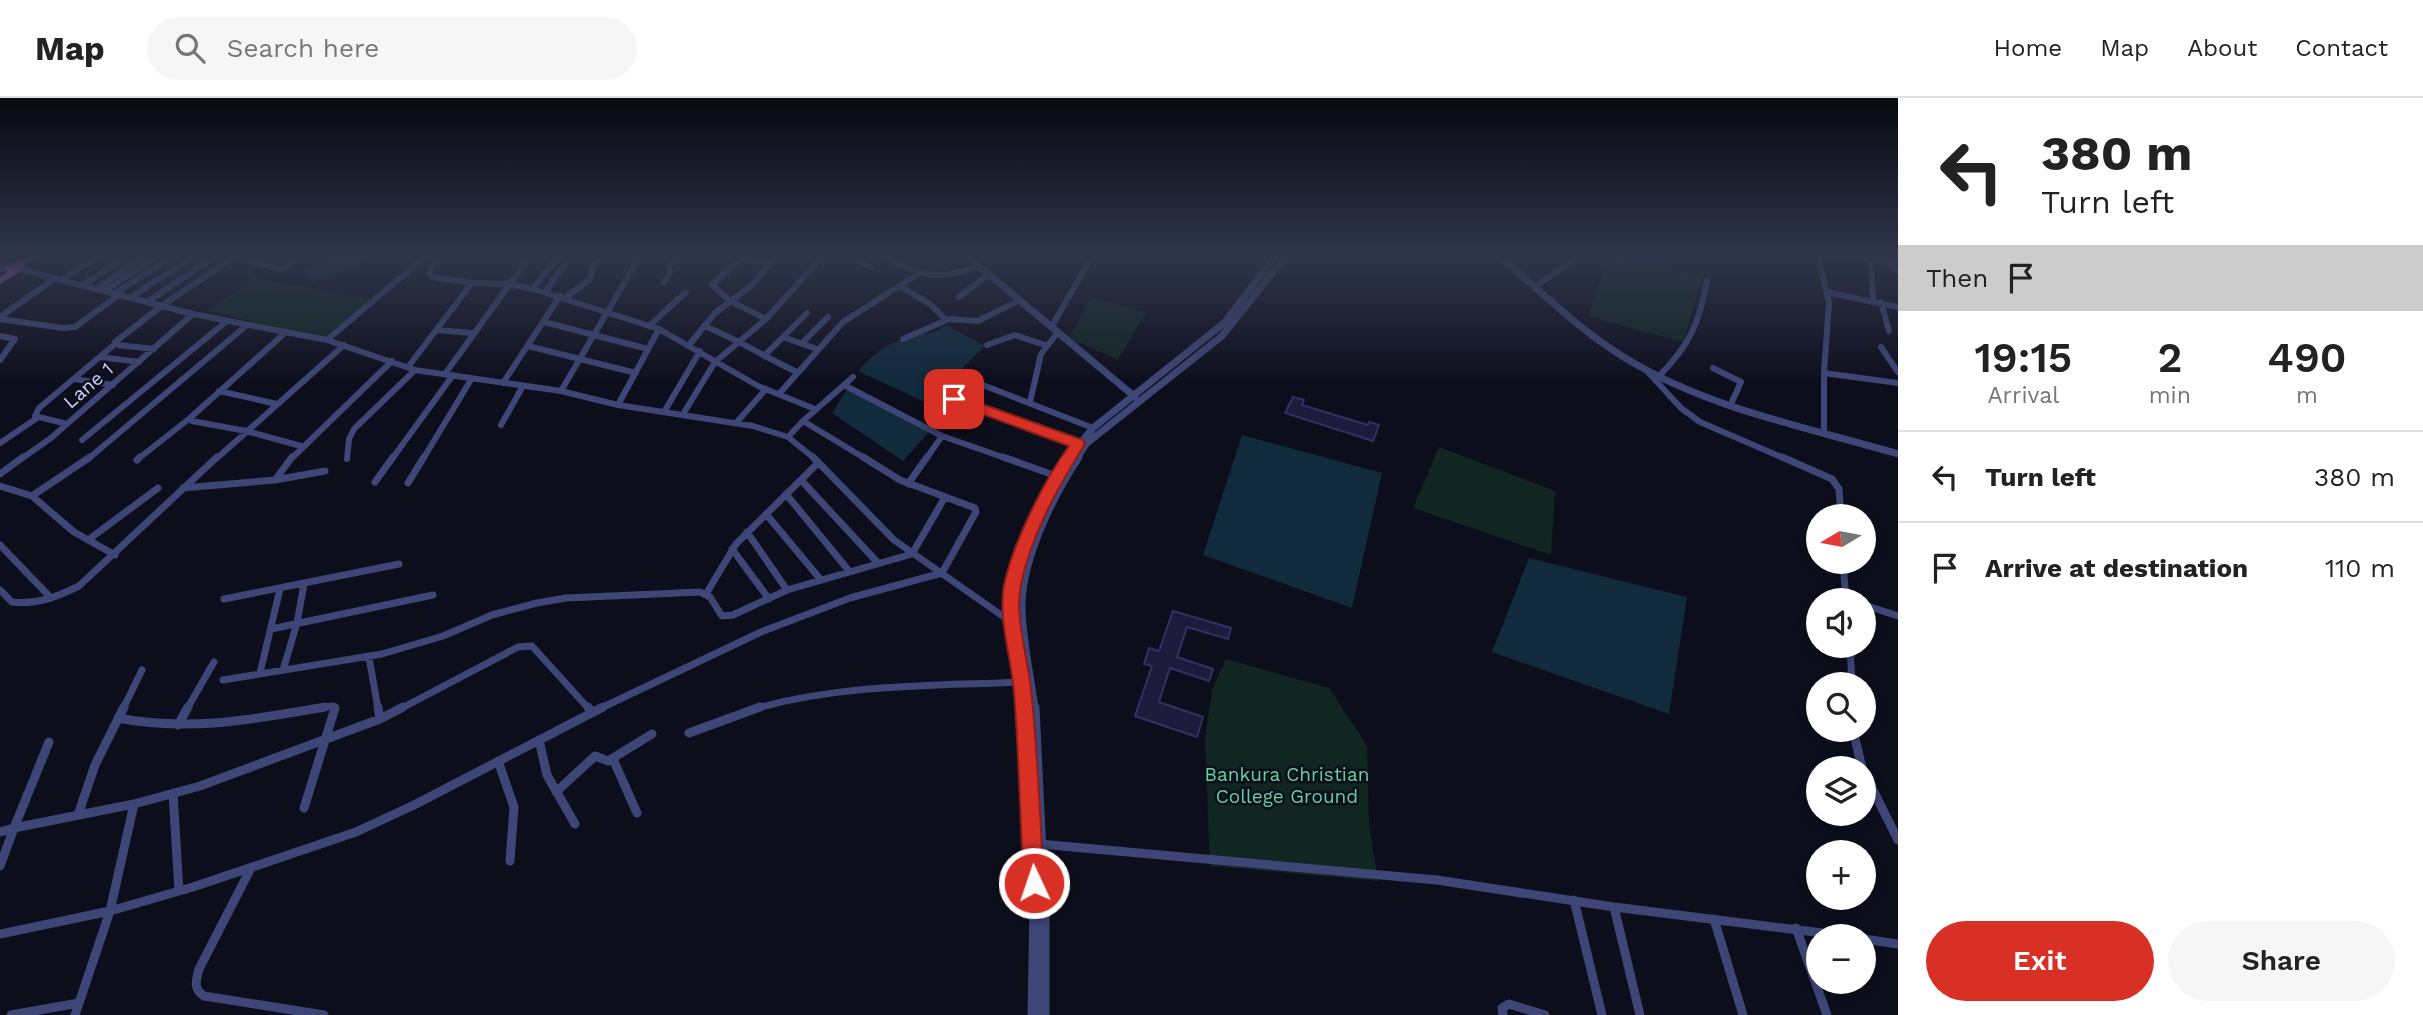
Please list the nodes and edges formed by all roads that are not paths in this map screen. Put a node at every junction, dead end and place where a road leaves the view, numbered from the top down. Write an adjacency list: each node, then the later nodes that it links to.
1 (29, 299): 36 (street)
2 (111, 299): 36 (street)
3 (139, 299): 27 (street)
4 (152, 299): 27 (street)
5 (172, 299): 30 (street)
6 (376, 299): 54 (street)
7 (461, 299): 46 (street)
8 (498, 299): 49 (street)
9 (562, 299): 40 (street)
10 (568, 299): 32 (street)
11 (615, 299): 32 (street)
12 (679, 299): 42 (street)
13 (728, 299): 28 (street)
14 (733, 299): 28 (street)
15 (784, 299): 37 (street)
16 (880, 299): 66 (street)
17 (921, 299): 38 (street)
18 (1070, 299): 45 (street)
19 (1241, 299): 98 (street)
20 (1252, 299): 98 (street)
21 (1550, 299): 77 (street)
22 (1704, 299): 84 (street)
23 (1828, 299): 81 (street)
24 (1866, 299): 26 (street)
25 (1020, 300): 38 (street); 45 (street)
26 (1873, 300): 29 (street)
27 (149, 301): 30 (street)
28 (730, 301): 37 (street); 43 (street)
29 (1881, 302): 31 (street); 47 (street)
30 (163, 305): 34 (street); 56 (street)
31 (1898, 307)
32 (607, 312): 42 (street); 51 (street)
33 (807, 313): 52 (street)
34 (193, 314): 39 (street); 64 (street, Lane 1)
35 (828, 317): 57 (street)
36 (0, 318)
37 (766, 319): 55 (street)
38 (946, 320): 53 (street)
39 (227, 321): 41 (street); 118 (street)
40 (544, 322): 51 (street); 62 (street)
41 (247, 325): 48 (street); 138 (street)
42 (649, 326): 44 (street)
43 (704, 326): 55 (street); 59 (street)
44 (659, 329): 59 (street); 65 (street)
45 (1055, 329): 61 (street); 98 (street)
46 (438, 330): 49 (street); 75 (street)
47 (1889, 331)
48 (286, 332): 54 (street); 95 (street)
49 (472, 333): 82 (street)
50 (0, 336): 71 (street)
51 (593, 336): 65 (street); 70 (street)
52 (783, 337): 57 (street); 68 (street)
53 (902, 339)
54 (327, 340): 58 (street)
55 (737, 341): 68 (street); 74 (street)
56 (115, 344): 64 (street); 69 (street)
57 (802, 344): 66 (street)
58 (344, 345): 72 (street); 101 (street)
59 (690, 345): 67 (street)
60 (987, 345): 61 (street)
61 (1045, 345): 100 (street)
62 (528, 346): 70 (street); 89 (street)
63 (1881, 347): 79 (street)
64 (154, 349): 73 (street, Lane 1)
65 (648, 349): 80 (street)
66 (817, 349): 78 (street)
67 (700, 351): 74 (street); 105 (street)
68 (764, 356): 78 (street)
69 (100, 357): 73 (street); 87 (street)
70 (580, 359): 80 (street); 96 (street)
71 (0, 360)
72 (392, 361): 75 (street); 121 (street)
73 (139, 362): 91 (street, Lane 1)
74 (715, 362): 94 (street); 106 (street)
75 (411, 368): 82 (street); 123 (street)
76 (1713, 368): 102 (street)
77 (1646, 370): 84 (street); 140 (street)
78 (797, 372): 97 (street)
79 (1898, 372)
80 (636, 373): 103 (street)
81 (1824, 373): 90 (street); 115 (street)
82 (445, 374): 83 (street)
83 (453, 375): 86 (street); 131 (street)
84 (1659, 376): 102 (street)
85 (853, 377): 92 (street)
86 (472, 378): 89 (street); 132 (street)
87 (74, 379): 91 (street); 107 (street)
88 (970, 380): 100 (street)
89 (503, 383): 93 (street)
90 (1898, 383)
91 (113, 385): 111 (street, Lane 1)
92 (844, 385): 104 (street); 116 (street)
93 (523, 386): 96 (street); 112 (street)
94 (766, 389): 97 (street); 110 (street)
95 (219, 391): 101 (street); 108 (street)
96 (561, 391): 103 (street)
97 (779, 394): 104 (street)
98 (1136, 397): 113 (street); 128 (street)
99 (954, 399): 120 (street)
100 (1030, 401): 113 (street)
101 (277, 404): 114 (street)
102 (1731, 404): 115 (street)
103 (618, 405): 105 (street)
104 (815, 409): 109 (street)
105 (664, 412): 106 (street)
106 (683, 414): 110 (street)
107 (37, 418): 111 (street); 119 (street)
108 (190, 418): 114 (street); 124 (street)
109 (803, 421): 117 (street); 133 (street)
110 (736, 423): 117 (street)
111 (67, 424): 126 (street, Lane 1)
112 (501, 425)
113 (1093, 428): 120 (street)
114 (246, 430): 121 (street); 136 (street)
115 (1824, 432): 122 (street)
116 (942, 436): 128 (street); 133 (street)
117 (788, 437): 125 (street)
118 (82, 440)
119 (0, 443)
120 (1078, 444): 128 (street)
121 (301, 446): 129 (street)
122 (1898, 454)
123 (347, 459)
124 (137, 460)
125 (818, 463): 130 (street); 146 (street)
126 (2, 469)
127 (326, 471): 129 (street)
128 (1060, 477): 165 (street); 167 (street)
129 (275, 480): 136 (street)
130 (801, 480): 137 (street); 148 (street)
131 (375, 482)
132 (408, 483)
133 (908, 484): 139 (street)
134 (0, 486): 138 (street)
135 (158, 488): 143 (street)
136 (183, 488): 147 (street)
137 (786, 494): 141 (street); 150 (street)
138 (32, 496): 143 (street)
139 (945, 497): 146 (street); 151 (street)
140 (1840, 504)
141 (766, 514): 142 (street); 152 (street)
142 (747, 532): 145 (street); 156 (street)
143 (88, 540): 147 (street)
144 (0, 545): 159 (street)
145 (732, 549): 157 (street); 160 (street)
146 (912, 554): 148 (street); 151 (street)
147 (116, 555): 159 (street)
148 (878, 563): 150 (street)
149 (399, 564): 153 (street)
150 (849, 571): 152 (street)
151 (942, 573): 165 (street); 175 (street)
152 (821, 580): 156 (street)
153 (304, 584): 154 (street); 164 (street)
154 (280, 589): 161 (street); 166 (street)
155 (0, 590): 159 (street)
156 (788, 590): 160 (street)
157 (706, 594): 160 (street); 168 (street)
158 (433, 595): 164 (street)
159 (51, 598)
160 (769, 598)
161 (224, 599)
162 (1876, 609): 163 (street)
163 (1898, 616)
164 (297, 623): 166 (street); 171 (street)
165 (1013, 623): 167 (street); 174 (street)
166 (271, 628): 172 (street)
167 (1022, 629): 197 (street)
168 (369, 657): 171 (street); 177 (street)
169 (214, 662): 178 (street)
170 (142, 670): 176 (street)
171 (283, 670): 172 (street)
172 (260, 673): 173 (street)
173 (223, 680)
174 (1021, 682): 179 (street); 197 (street)
175 (592, 712): 177 (street); 182 (street)
176 (118, 718): 178 (street); 192 (street)
177 (380, 719): 181 (street)
178 (178, 725): 181 (street)
179 (689, 733)
180 (652, 734): 184 (street)
181 (326, 740): 187 (street); 190 (street)
182 (539, 740): 185 (street); 186 (street)
183 (49, 742): 194 (street)
184 (613, 760): 186 (street); 191 (street)
185 (498, 761): 198 (street); 200 (street)
186 (556, 792): 193 (street)
187 (173, 793): 189 (street); 201 (street)
188 (1876, 796): 196 (street)
189 (134, 804): 192 (street); 204 (street)
190 (304, 808)
191 (637, 813)
192 (78, 815): 194 (street)
193 (575, 824)
194 (14, 828): 195 (street); 199 (street)
195 (0, 832)
196 (1898, 840)
197 (1036, 843): 202 (street); 215 (street); 216 (street)
198 (510, 861)
199 (0, 866)
200 (251, 867): 201 (street); 214 (street)
201 (179, 891): 204 (street)
202 (1574, 900): 203 (street); 219 (street)
203 (1614, 907): 205 (street); 220 (street)
204 (110, 911): 208 (street); 211 (street)
205 (1714, 919): 206 (street); 221 (street)
206 (1796, 928): 207 (street); 222 (street)
207 (1806, 930)
208 (0, 934)
209 (1876, 942): 210 (street)
210 (1897, 947)
211 (79, 1003): 212 (street); 213 (street)
212 (11, 1015)
213 (75, 1015)
214 (324, 1015)
215 (1033, 1015)
216 (1044, 1015)
217 (1503, 1015): 218 (street)
218 (1545, 1015)
219 (1602, 1015)
220 (1640, 1015)
221 (1743, 1015)
222 (1827, 1015)

